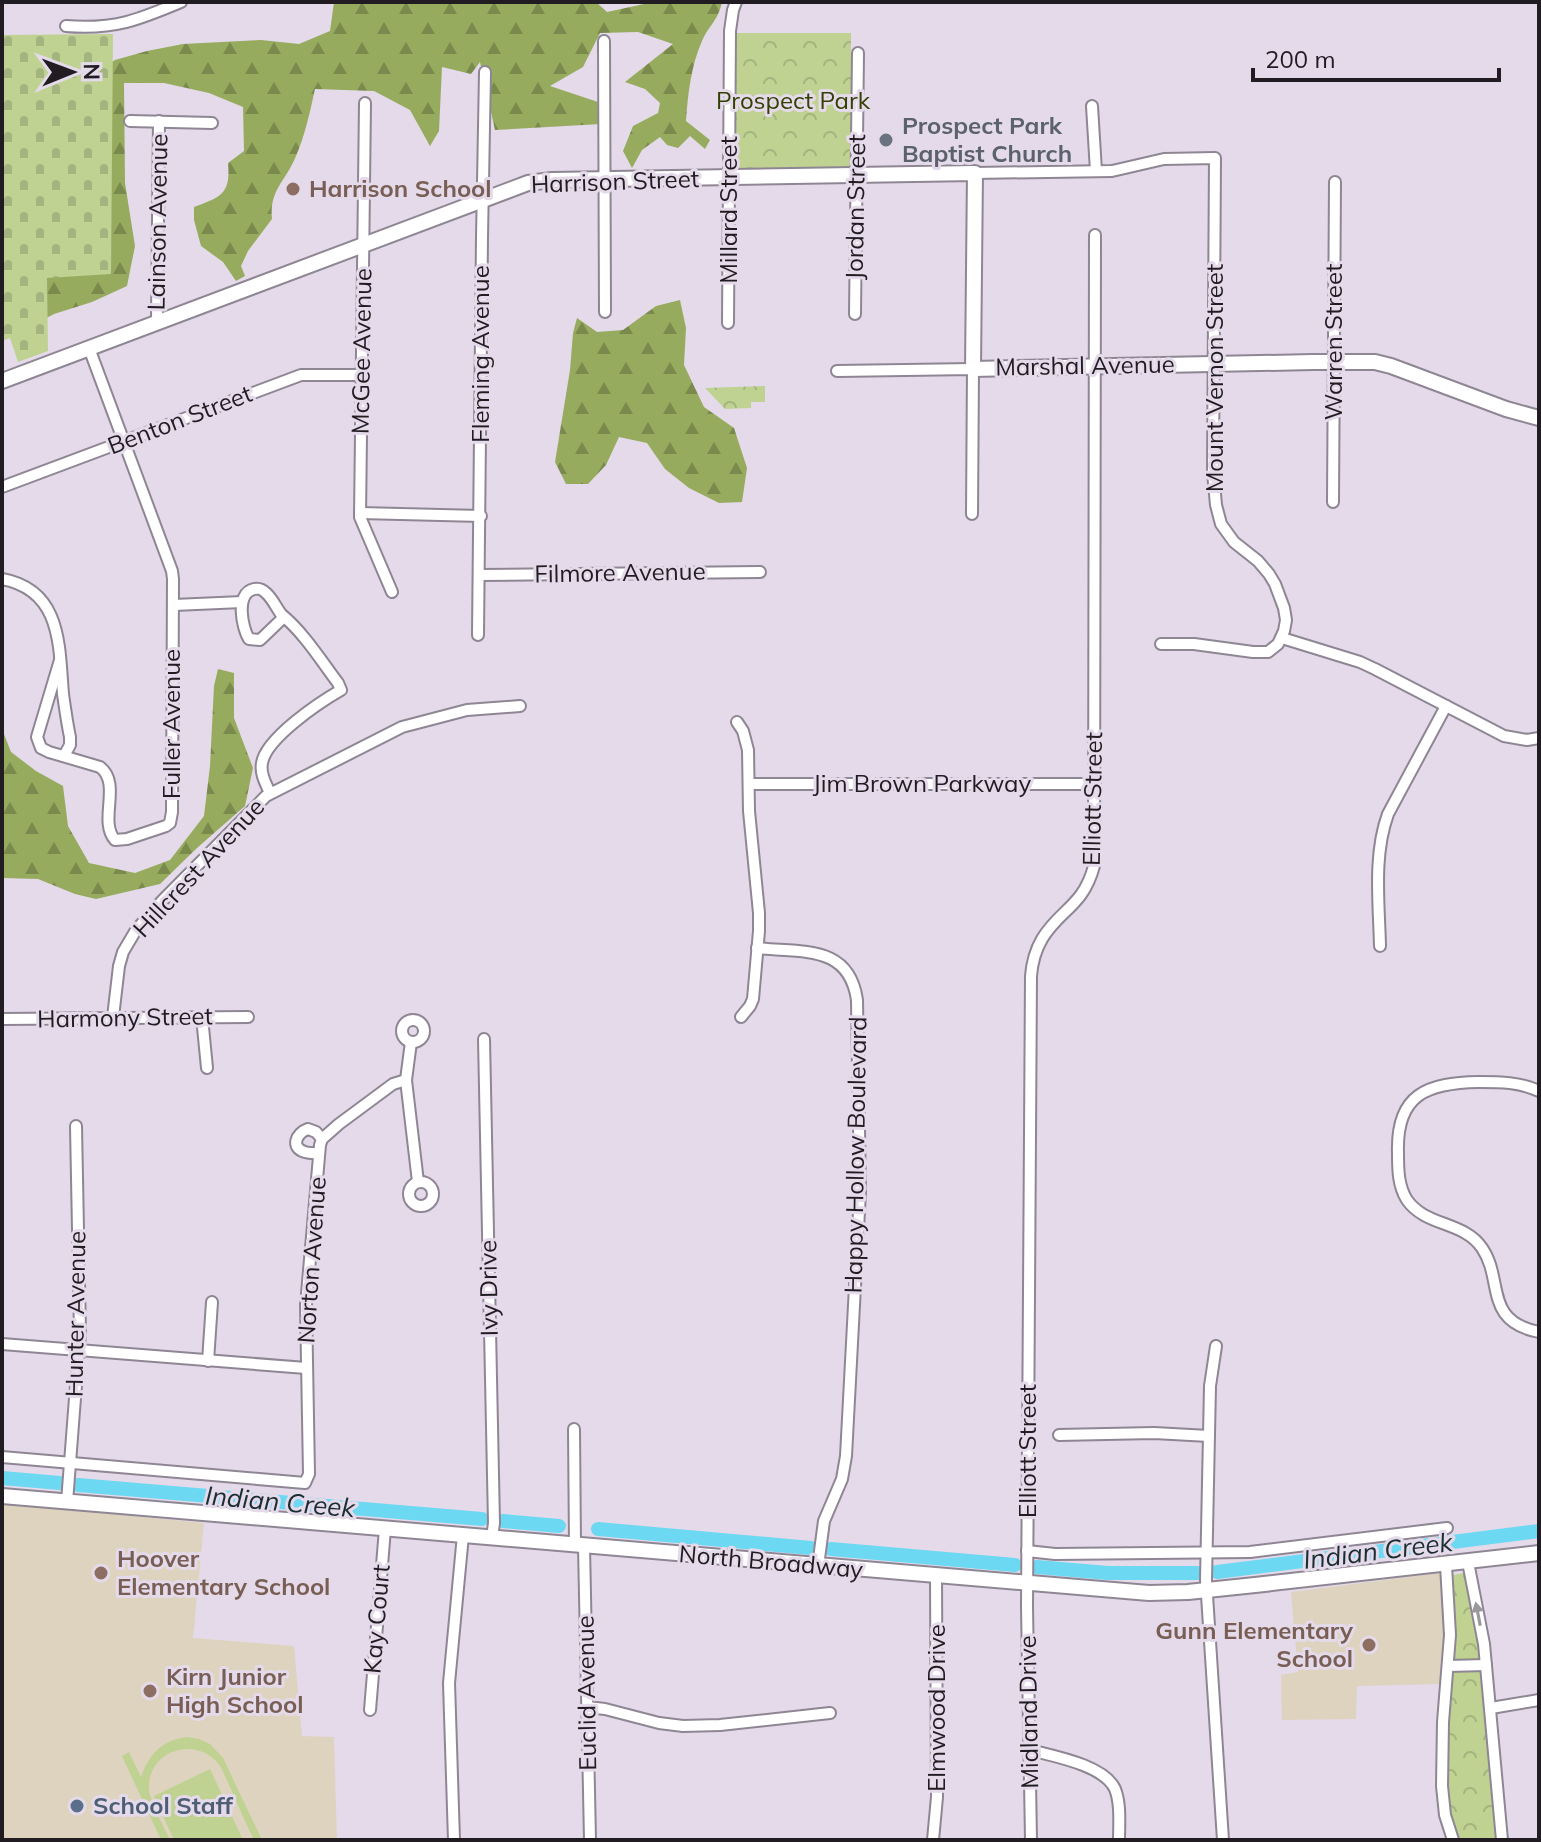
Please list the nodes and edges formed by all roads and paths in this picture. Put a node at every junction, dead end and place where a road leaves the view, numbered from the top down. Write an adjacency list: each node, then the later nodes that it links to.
1 (181, 2): 3 (street)
2 (736, 2): 16 (street, Millard Street)
3 (66, 26)
4 (604, 41): 17 (street)
5 (858, 53): 15 (street, Jordan Street)
6 (485, 72): 19 (street, Fleming Avenue)
7 (365, 103): 21 (street, McGee Avenue)
8 (1092, 106): 13 (street)
9 (130, 121): 10 (street)
10 (159, 121): 11 (street); 24 (street, Lainson Avenue)
11 (212, 123)
12 (1215, 158): 13 (street, Harrison Street); 28 (street, Mount Vernon Street)
13 (1096, 171): 14 (street, Harrison Street)
14 (975, 173): 15 (street, Harrison Street); 30 (street)
15 (856, 175): 16 (street, Harrison Street); 23 (street, Jordan Street)
16 (729, 177): 17 (street, Harrison Street); 25 (street, Millard Street)
17 (606, 179): 19 (street, Harrison Street); 22 (street)
18 (1335, 182): 27 (street, Warren Street)
19 (483, 199): 21 (street, Harrison Street); 40 (street, Fleming Avenue)
20 (1095, 235): 29 (street, Elliott Street)
21 (363, 245): 24 (street, Harrison Street); 32 (street, McGee Avenue)
22 (605, 312)
23 (855, 314)
24 (157, 322): 26 (street, Harrison Street)
25 (728, 323)
26 (89, 348): 33 (street, Harrison Street); 35 (street, Fuller Avenue)
27 (1333, 362): 28 (street, Marshal Avenue); 34 (street, Marshal Avenue); 37 (street, Warren Street)
28 (1214, 364): 29 (street, Marshal Avenue); 49 (street, Mount Vernon Street)
29 (1093, 366): 30 (street, Marshal Avenue); 58 (street, Elliott Street)
30 (973, 369): 31 (street, Marshal Avenue); 39 (street)
31 (837, 371)
32 (362, 375): 35 (street, Benton Street); 38 (street, McGee Avenue)
33 (2, 381)
34 (1539, 418)
35 (124, 441): 36 (street, Benton Street); 46 (street, Fuller Avenue)
36 (2, 487)
37 (1333, 502)
38 (360, 513): 40 (street); 44 (street, McGee Avenue)
39 (972, 514)
40 (481, 516): 42 (street, Fleming Avenue)
41 (760, 572): 42 (street, Filmore Avenue)
42 (480, 575): 48 (street, Fleming Avenue)
43 (2, 579): 51 (street)
44 (392, 592)
45 (242, 602): 46 (street); 47 (street); 47 (street)
46 (174, 605): 56 (street, Fuller Avenue)
47 (284, 617): 59 (street)
48 (478, 635)
49 (1282, 638): 50 (street); 53 (street)
50 (1161, 644)
51 (60, 660): 56 (street); 56 (street, Fuller Avenue)
52 (520, 706): 59 (street, Hillcrest Avenue)
53 (1446, 706): 55 (street); 60 (street)
54 (737, 722): 57 (street)
55 (1539, 738)
56 (64, 756)
57 (749, 784): 58 (street, Jim Brown Parkway); 61 (street)
58 (1095, 784): 95 (street, Elliott Street)
59 (270, 793): 62 (street, Hillcrest Avenue)
60 (1380, 946)
61 (757, 948): 65 (street); 100 (street, Happy Hollow Boulevard)
62 (113, 1017): 63 (street, Harmony Street); 66 (street, Harmony Street)
63 (202, 1017): 64 (street, Harmony Street); 69 (street)
64 (248, 1017)
65 (741, 1017)
66 (2, 1019)
67 (484, 1039): 93 (street, Ivy Drive)
68 (411, 1042): 70 (street)
69 (207, 1068)
70 (406, 1080): 73 (street); 75 (street)
71 (1539, 1091): 77 (street)
72 (76, 1126): 80 (street, Hunter Avenue)
73 (322, 1139): 74 (street, Norton Avenue); 74 (street)
74 (319, 1154): 82 (street, Norton Avenue)
75 (418, 1182)
76 (212, 1302): 81 (street)
77 (1539, 1332)
78 (2, 1344): 80 (street)
79 (1216, 1346): 85 (street)
80 (79, 1350): 81 (street); 87 (street, Hunter Avenue)
81 (208, 1361): 82 (street)
82 (306, 1368): 87 (street, Norton Avenue)
83 (574, 1429): 94 (street, Euclid Avenue)
84 (1059, 1435): 85 (street)
85 (1209, 1436): 97 (street)
86 (2, 1457): 87 (street)
87 (70, 1463): 89 (street, Hunter Avenue)
88 (2, 1496): 89 (street, North Broadway)
89 (67, 1502): 91 (street, North Broadway)
90 (1447, 1528): 97 (street)
91 (385, 1529): 92 (street, North Broadway); 109 (street, Kay Court)
92 (463, 1535): 93 (street, North Broadway); 112 (street)
93 (492, 1538): 94 (street, North Broadway)
94 (580, 1545): 100 (street, North Broadway); 107 (street, Euclid Avenue)
95 (1027, 1551): 97 (street); 102 (street, Elliott Street)
96 (1539, 1553): 98 (street, North Broadway)
97 (1206, 1554): 103 (street)
98 (1468, 1562): 99 (street, North Broadway); 105 (street, one-way to 98)
99 (1446, 1565): 103 (street, North Broadway); 104 (street)
100 (818, 1566): 101 (street, North Broadway)
101 (936, 1575): 102 (street, North Broadway); 114 (street, Elmwood Drive)
102 (1027, 1584): 103 (street, North Broadway); 111 (street, Midland Drive)
103 (1207, 1590): 117 (street)
104 (1448, 1663): 105 (street); 118 (street)
105 (1486, 1665): 108 (street)
106 (1539, 1700): 108 (street)
107 (587, 1707): 110 (street); 113 (street, Euclid Avenue)
108 (1491, 1708): 119 (street)
109 (370, 1710)
110 (830, 1713)
111 (1030, 1750): 115 (street, Midland Drive); 116 (street)
112 (454, 1840)
113 (590, 1840)
114 (933, 1840)
115 (1031, 1840)
116 (1119, 1840)
117 (1223, 1840)
118 (1453, 1840)
119 (1502, 1840)

